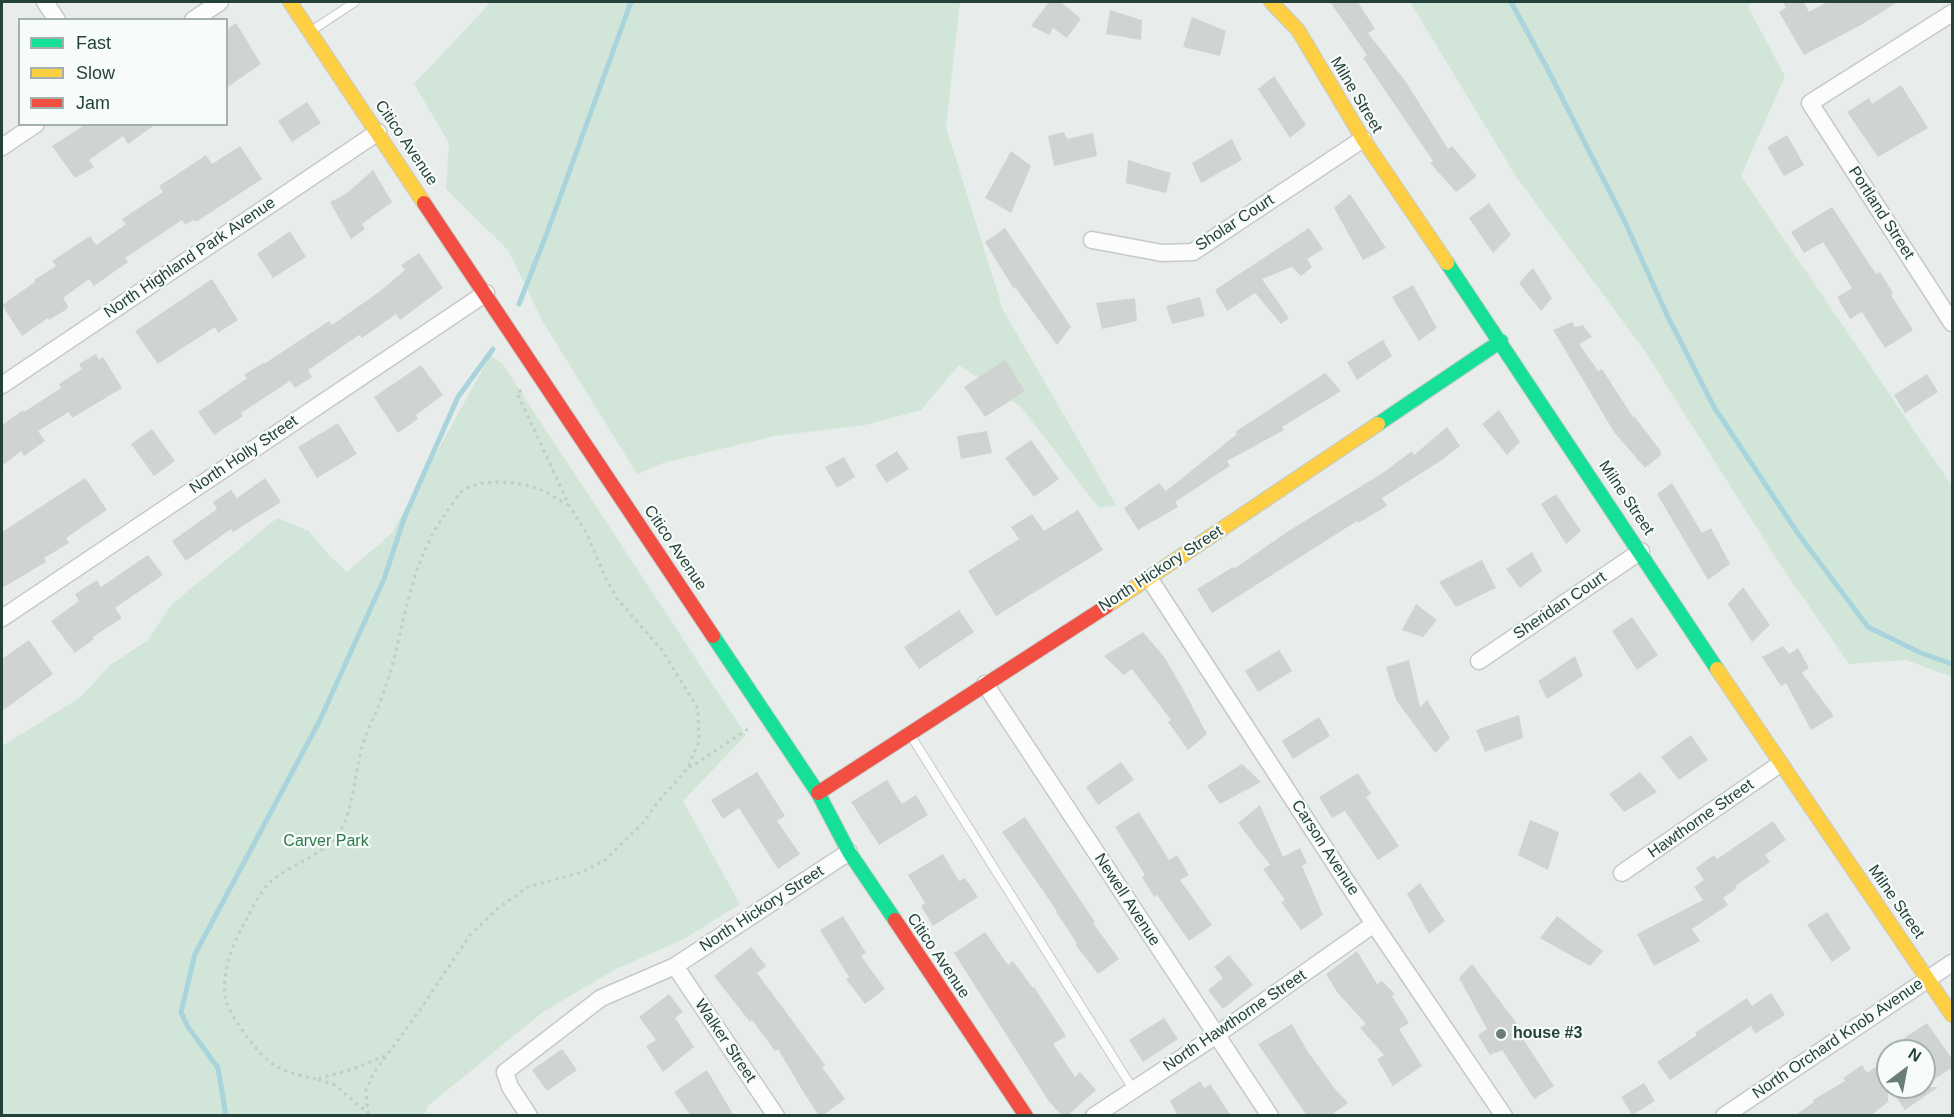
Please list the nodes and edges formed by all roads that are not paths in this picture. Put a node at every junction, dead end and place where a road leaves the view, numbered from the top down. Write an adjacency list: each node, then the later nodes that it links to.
1 (45, 2): 7 (street)
2 (220, 2): 8 (street)
3 (290, 2): 9 (street, Citico Avenue)
4 (355, 2): 9 (lane)
5 (1271, 2): 12 (street, Milne Street)
6 (1953, 13): 16 (street, Portland Street)
7 (56, 18)
8 (196, 18)
9 (310, 31): 11 (street, Citico Avenue)
10 (33, 126): 13 (street)
11 (378, 132): 15 (street, Citico Avenue); 18 (street, North Highland Park Avenue)
12 (1363, 139): 14 (street, Sholar Court); 17 (street, Milne Street)
13 (2, 147)
14 (1092, 240)
15 (486, 293): 21 (street, North Holly Street); 26 (street, Citico Avenue)
16 (1953, 323)
17 (1501, 341): 19 (street, Milne Street); 20 (street, North Hickory Street)
18 (2, 386)
19 (1641, 551): 22 (street, Sheridan Court); 25 (street, Milne Street)
20 (1149, 578): 23 (street, North Hickory Street); 29 (street, Carson Avenue)
21 (2, 618)
22 (1479, 662)
23 (985, 684): 24 (street, North Hickory Street); 34 (street, Newell Avenue)
24 (909, 734): 26 (street, North Hickory Street); 35 (lane)
25 (1780, 764): 28 (street, Hawthorne Street); 32 (street, Milne Street)
26 (818, 793): 27 (street, Citico Avenue)
27 (849, 852): 31 (street, North Hickory Street); 38 (street, Citico Avenue)
28 (1622, 873)
29 (1374, 924): 34 (street, North Hawthorne Street); 41 (street, Carson Avenue)
30 (1953, 963): 32 (street, North Orchard Knob Avenue)
31 (675, 966): 36 (street, North Hickory Street); 37 (street, Walker Street)
32 (1929, 979): 33 (street, Milne Street); 42 (street, North Orchard Knob Avenue)
33 (1953, 1015)
34 (1215, 1035): 35 (street, North Hawthorne Street); 40 (street, Newell Avenue)
35 (1133, 1089): 39 (street, North Hawthorne Street)
36 (529, 1116)
37 (776, 1116)
38 (1026, 1116)
39 (1094, 1116)
40 (1269, 1116)
41 (1504, 1116)
42 (1724, 1116)

